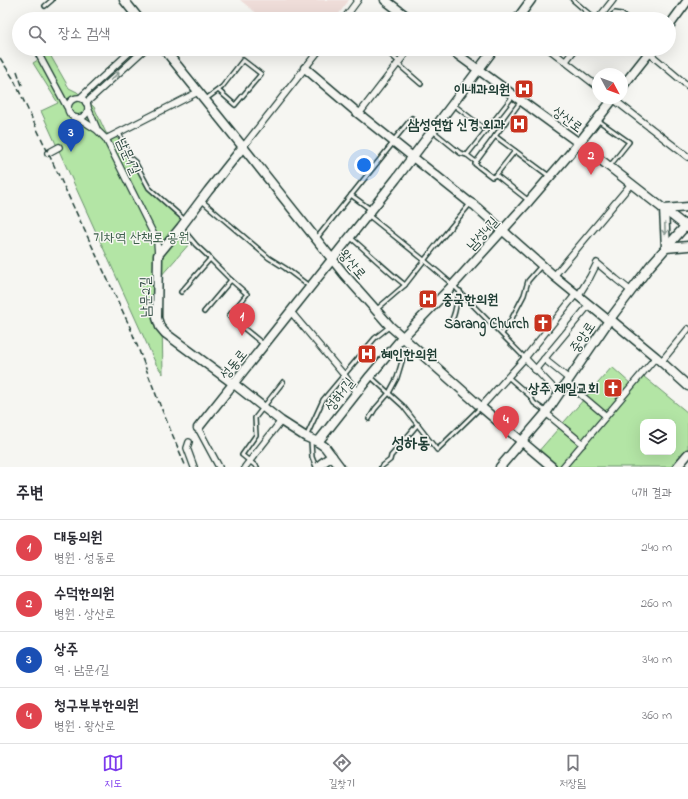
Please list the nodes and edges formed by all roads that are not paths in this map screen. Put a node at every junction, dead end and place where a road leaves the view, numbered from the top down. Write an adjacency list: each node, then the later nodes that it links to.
1 (52, 0): 9 (lane)
2 (124, 0): 10 (street)
3 (358, 0): 11 (street)
4 (385, 0): 12 (street)
5 (531, 0): 13 (street)
6 (573, 0): 14 (lane)
7 (613, 0): 15 (street)
8 (688, 0): 16 (street)
9 (45, 6)
10 (133, 12)
11 (350, 12)
12 (401, 12)
13 (522, 12)
14 (588, 12)
15 (603, 12)
16 (676, 16)
17 (40, 56): 40 (street)
18 (125, 56): 42 (street)
19 (138, 56): 49 (street, one-way to 19)
20 (170, 56): 39 (street, 왕산로)
21 (314, 56): 32 (street)
22 (391, 56): 31 (lane)
23 (404, 56): 31 (street)
24 (459, 56): 33 (street, 상산로)
25 (489, 56): 33 (street, 성동로)
26 (557, 56): 30 (street)
27 (570, 56): 30 (street)
28 (646, 56): 34 (street)
29 (655, 56): 37 (street)
30 (565, 62): 35 (street)
31 (398, 63): 36 (lane); 51 (street)
32 (305, 68): 51 (street); 64 (street)
33 (478, 70): 41 (street, 상산로); 46 (street, 성동로)
34 (628, 79)
35 (592, 82)
36 (421, 84)
37 (688, 86)
38 (218, 90): 38 (lane); 44 (lane)
39 (198, 92): 44 (street, 왕산로); 58 (street, 남문1길)
40 (61, 96): 43 (street); 50 (street)
41 (513, 96): 45 (street, 상산로); 56 (lane)
42 (80, 98): 43 (street); 49 (street)
43 (71, 100): 50 (street)
44 (205, 100): 64 (street, 왕산로)
45 (521, 101): 59 (lane); 62 (street, 상산로)
46 (453, 104): 56 (lane); 57 (street, 성동로)
47 (609, 104): 54 (street, 남성4길)
48 (620, 104): 69 (street)
49 (87, 105): 53 (street); 55 (street)
50 (67, 107): 53 (street)
51 (359, 114): 61 (street)
52 (412, 118): 61 (lane)
53 (80, 119): 55 (street)
54 (597, 120): 62 (street, 남성4길); 71 (lane)
55 (97, 130): 60 (street)
56 (486, 130): 67 (lane)
57 (432, 131): 67 (lane); 68 (street, 성동로)
58 (119, 132): 60 (street, 남문1길); 82 (lane)
59 (495, 136): 65 (lane); 70 (lane)
60 (106, 139): 87 (street, 남문1길)
61 (394, 142): 68 (street); 75 (lane)
62 (579, 143): 71 (street, 상산로); 73 (street, 남성4길)
63 (59, 147): 66 (street)
64 (243, 147): 76 (street); 86 (street, 왕산로)
65 (515, 151): 72 (lane); 73 (lane)
66 (48, 153)
67 (467, 155): 70 (lane)
68 (413, 157): 78 (street); 81 (street, 성동로)
69 (688, 158)
70 (476, 162): 72 (lane)
71 (609, 167): 74 (street, 상산로)
72 (496, 175): 77 (lane)
73 (550, 177): 77 (street, 남성4길)
74 (631, 184): 80 (street, 상산로); 96 (street)
75 (351, 195): 81 (lane); 86 (lane)
76 (201, 200): 82 (street); 100 (lane)
77 (529, 201): 84 (street, 남성4길)
78 (471, 203): 84 (street); 94 (lane)
79 (688, 207): 80 (street)
80 (664, 209): 83 (street, 상산로); 90 (street, one-way to 90)
81 (370, 213): 85 (street, 성동로); 94 (lane)
82 (183, 224): 88 (street); 92 (lane)
83 (687, 226): 90 (street, 중앙로)
84 (503, 230): 95 (street); 99 (street, 남성4길)
85 (350, 237): 93 (street, 성동로); 98 (lane)
86 (316, 239): 93 (street, 왕산로)
87 (157, 241): 88 (street); 91 (street, 남문1길)
88 (167, 244): 91 (street)
89 (688, 246): 90 (street)
90 (666, 248): 102 (street, 중앙로)
91 (158, 255): 126 (street, 남문2길)
92 (210, 259): 97 (lane); 103 (lane)
93 (333, 259): 100 (street, 성동로); 106 (street, 왕산로)
94 (424, 260): 98 (lane); 99 (lane)
95 (543, 265): 96 (street); 113 (lane)
96 (554, 276): 104 (street)
97 (231, 280): 107 (lane); 115 (lane)
98 (405, 285): 106 (lane)
99 (453, 285): 101 (lane); 114 (street, 남성4길)
100 (310, 286): 108 (street, 성동로)
101 (460, 291): 110 (lane); 113 (lane)
102 (631, 291): 104 (street); 109 (street, 중앙로)
103 (181, 292)
104 (577, 295): 105 (street); 117 (street)
105 (589, 305): 109 (street); 118 (street)
106 (375, 310): 111 (street, 왕산로)
107 (204, 312)
108 (291, 312): 115 (street, 성동로); 121 (street)
109 (609, 320): 119 (street); 124 (street, 중앙로)
110 (449, 324)
111 (390, 326): 114 (street, 왕산로); 121 (lane)
112 (688, 329): 119 (street)
113 (502, 334): 117 (lane)
114 (402, 338): 116 (street, 왕산로); 122 (street, 성하1길)
115 (265, 345): 126 (street, 성동로)
116 (411, 346): 129 (lane); 132 (street, 왕산로)
117 (525, 358): 120 (street); 123 (street)
118 (544, 359): 120 (street); 124 (street)
119 (659, 360): 127 (street); 134 (street)
120 (535, 370): 130 (street)
121 (344, 375): 128 (street); 139 (lane)
122 (370, 376): 128 (street, 성하1길); 129 (lane)
123 (507, 377): 132 (street); 133 (lane)
124 (568, 381): 130 (street, 중앙로); 134 (street)
125 (283, 382): 131 (lane)
126 (234, 384): 131 (street, 남문2길); 138 (street, 성동로)
127 (688, 386)
128 (357, 392): 139 (street, 성하1길)
129 (389, 393): 135 (lane); 137 (lane)
130 (559, 394): 133 (street, 중앙로)
131 (263, 407): 136 (street, 남문2길); 145 (lane)
132 (481, 407): 137 (lane); 141 (street, 왕산로)
133 (546, 413): 141 (street, 중앙로); 142 (street)
134 (606, 416): 142 (street)
135 (369, 419)
136 (281, 421): 139 (street, 남문2길); 145 (street)
137 (418, 424): 152 (lane)
138 (198, 428): 147 (street)
139 (312, 439): 144 (street); 150 (lane)
140 (188, 442): 146 (street)
141 (521, 442): 153 (street, 중앙로); 154 (street, 왕산로)
142 (583, 444): 155 (street)
143 (688, 454): 156 (street)
144 (332, 456): 150 (street); 151 (street)
145 (249, 461): 148 (street); 149 (lane)
146 (194, 467)
147 (219, 467)
148 (244, 467)
149 (257, 467)
150 (317, 467)
151 (340, 467)
152 (381, 467)
153 (500, 467)
154 (552, 467)
155 (563, 467)
156 (677, 467)

